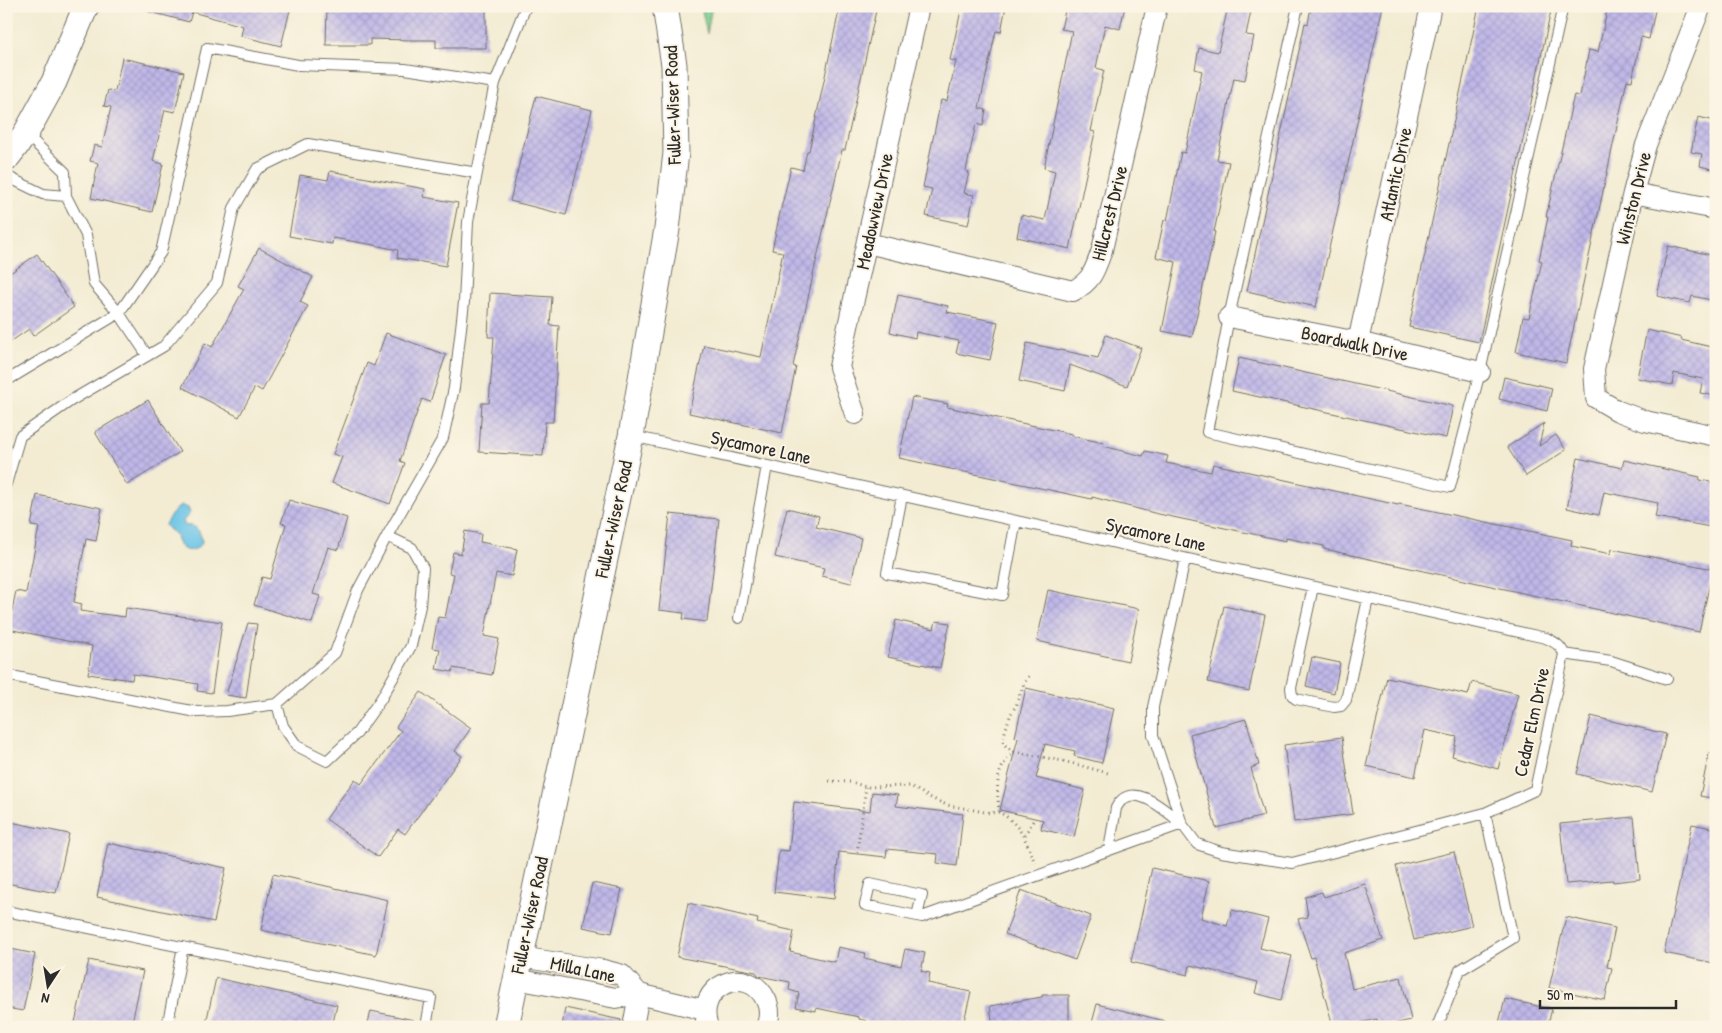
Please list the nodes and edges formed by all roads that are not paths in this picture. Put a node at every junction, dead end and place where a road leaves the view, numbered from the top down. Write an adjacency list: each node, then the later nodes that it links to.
1 (86, 6): 11 (street)
2 (526, 6): 10 (lane)
3 (665, 6): 25 (street, Fuller-Wiser Road)
4 (919, 6): 17 (street, Meadowview Drive)
5 (1157, 6): 17 (street, Hillcrest Drive)
6 (1298, 6): 19 (lane)
7 (1431, 6): 20 (street, Atlantic Drive)
8 (1562, 6): 22 (lane)
9 (1701, 6): 14 (street, Winston Drive)
10 (495, 83): 13 (lane); 18 (lane)
11 (26, 133): 12 (street); 15 (lane)
12 (7, 160): 15 (lane)
13 (477, 173): 21 (lane); 31 (lane)
14 (1633, 193): 16 (street); 26 (street, Winston Drive)
15 (66, 196): 18 (lane)
16 (1716, 209)
17 (867, 243): 24 (street, Meadowview Drive)
18 (119, 313): 21 (lane); 23 (lane)
19 (1228, 317): 20 (street, Boardwalk Drive); 22 (lane)
20 (1358, 342): 22 (street, Boardwalk Drive)
21 (147, 356): 28 (lane)
22 (1480, 372)
23 (6, 381)
24 (855, 414)
25 (631, 436): 27 (lane, Sycamore Lane); 46 (street, Fuller-Wiser Road)
26 (1716, 436)
27 (767, 466): 29 (lane, Sycamore Lane); 35 (lane)
28 (6, 484)
29 (902, 496): 30 (lane, Sycamore Lane); 30 (lane)
30 (1016, 521): 32 (lane, Sycamore Lane)
31 (386, 536): 39 (lane); 39 (lane)
32 (1185, 558): 33 (lane, Sycamore Lane); 41 (lane)
33 (1313, 587): 34 (lane, Sycamore Lane); 34 (lane)
34 (1368, 599): 36 (lane, Sycamore Lane)
35 (739, 618)
36 (1564, 654): 38 (lane); 40 (lane, Cedar Elm Drive)
37 (6, 675): 39 (lane)
38 (1667, 679)
39 (277, 704)
40 (1484, 814): 41 (lane); 54 (lane)
41 (1182, 824): 42 (lane); 42 (lane)
42 (1108, 850): 44 (lane)
43 (6, 911): 45 (lane)
44 (917, 916): 44 (lane)
45 (183, 947): 50 (lane); 51 (lane)
46 (518, 968): 47 (street, Milla Lane); 52 (street, Fuller-Wiser Road)
47 (639, 994): 48 (street, Milla Lane); 53 (street)
48 (707, 1018): 49 (street, Milla Lane)
49 (773, 1026)
50 (167, 1027)
51 (426, 1027)
52 (506, 1027)
53 (633, 1027)
54 (1438, 1027)

